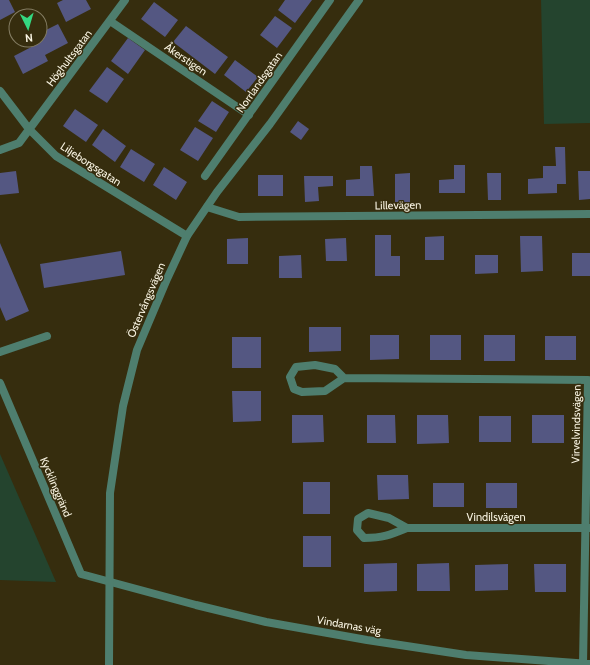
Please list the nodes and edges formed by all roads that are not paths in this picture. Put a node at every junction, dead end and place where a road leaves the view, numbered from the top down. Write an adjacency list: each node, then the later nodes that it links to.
1 (125, 0): 5 (street, Höghultsgatan)
2 (318, 0): 4 (street)
3 (359, 0): 11 (street, Östervångsvägen)
4 (328, 3): 7 (street, Norrlandsgatan)
5 (110, 21): 7 (street, Åkerstigen); 8 (street, Höghultsgatan)
6 (0, 91): 8 (street, Liljeborgsgatan)
7 (249, 114): 10 (street, Norrlandsgatan)
8 (29, 130): 9 (street, Höghultsgatan); 13 (street, Liljeborgsgatan)
9 (0, 150)
10 (205, 176)
11 (207, 207): 12 (street, Lillevägen); 13 (street, Östervångsvägen)
12 (590, 214)
13 (187, 236): 21 (street, Östervångsvägen)
14 (47, 336): 15 (street)
15 (0, 352)
16 (344, 378): 16 (street); 17 (street, Virvelvindsvägen)
17 (589, 380): 20 (street, Virvelvindsvägen)
18 (0, 383): 21 (street, Kycklinggränd)
19 (407, 528): 19 (street, Vindilsvägen); 20 (street, Vindilsvägen)
20 (588, 528): 22 (street, Virvelvindsvägen)
21 (108, 581): 22 (street, Vindarnas väg); 23 (street, Östervångsvägen)
22 (586, 664)
23 (109, 665)

